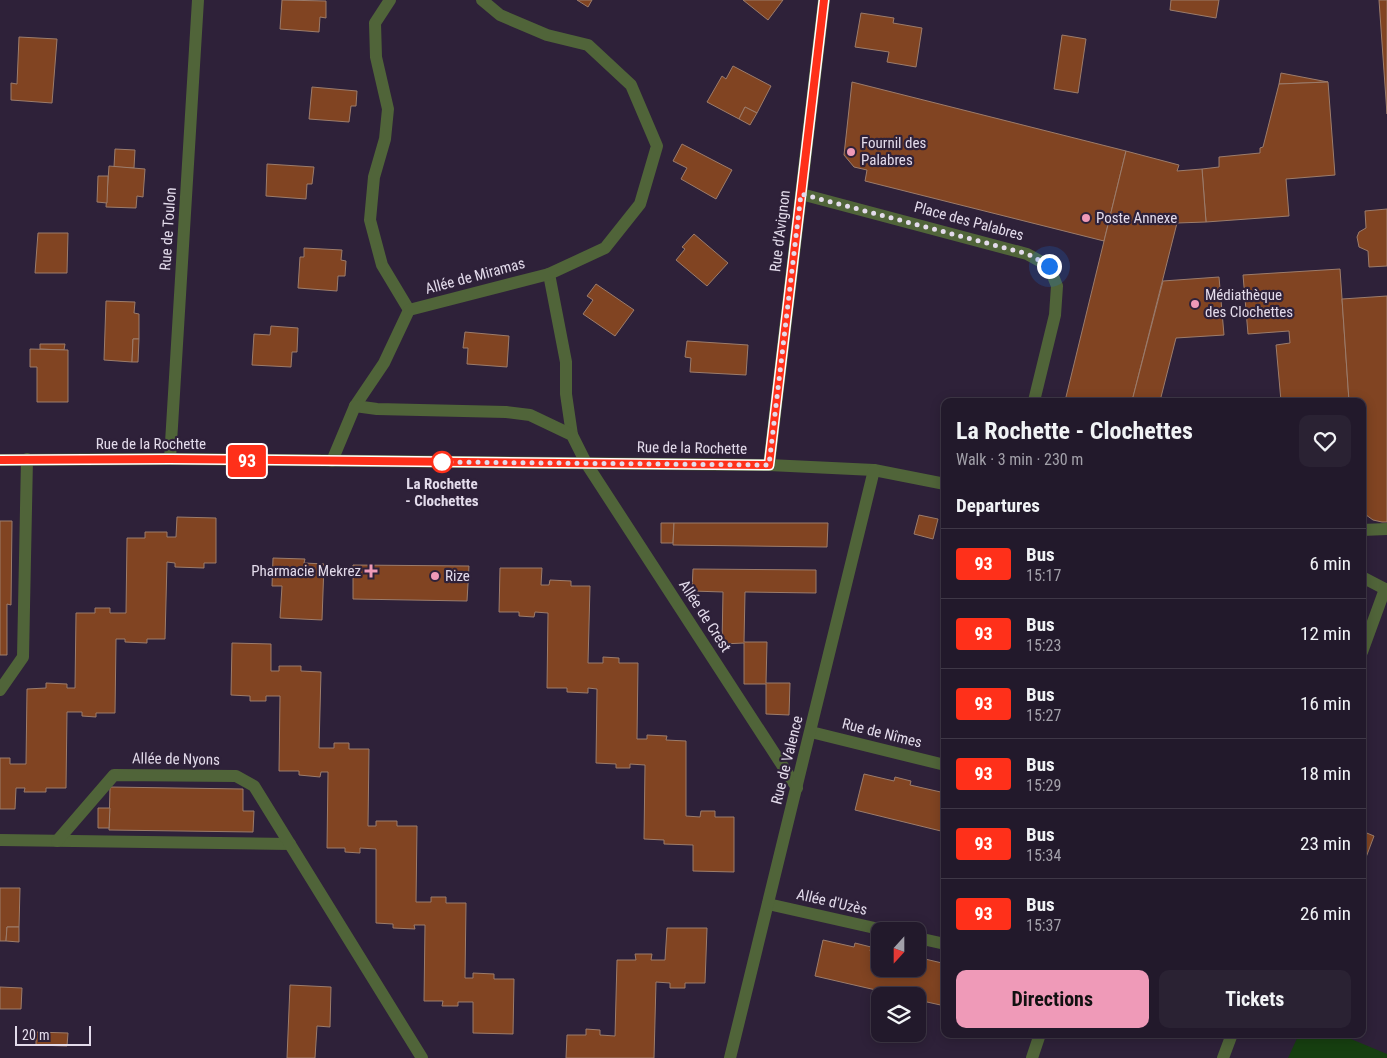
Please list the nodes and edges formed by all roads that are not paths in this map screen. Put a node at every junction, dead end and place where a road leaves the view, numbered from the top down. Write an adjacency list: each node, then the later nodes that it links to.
1 (198, 0): 12 (street, Rue de Toulon)
2 (390, 0): 7 (street, Allée de Miramas)
3 (482, 0): 6 (street, Allée de Miramas)
4 (824, 0): 5 (street, Rue d'Avignon)
5 (801, 194): 8 (street, Place des Palabres); 16 (street, Rue d'Avignon)
6 (549, 274): 7 (street, Allée de Miramas); 10 (street, Allée de Miramas)
7 (409, 310): 9 (street, Allée de Miramas)
8 (1035, 398)
9 (355, 406): 10 (street); 14 (street)
10 (572, 435): 15 (street)
11 (27, 459): 12 (street, Rue de la Rochette); 13 (street, Rue de la Rochette); 24 (street)
12 (170, 459): 14 (street, Rue de la Rochette)
13 (0, 460)
14 (332, 461): 15 (street, Rue de la Rochette)
15 (586, 463): 16 (street, Rue de la Rochette); 27 (street, Allée de Crest)
16 (769, 465): 17 (street, Rue de la Rochette)
17 (874, 470): 18 (street, Rue de la Rochette); 25 (street, Rue de Valence)
18 (941, 483)
19 (1387, 529): 20 (street)
20 (1366, 530)
21 (1366, 579): 22 (street)
22 (1386, 588): 23 (street)
23 (1366, 641)
24 (0, 690)
25 (811, 732): 26 (street, Rue de Nîmes); 27 (street, Rue de Valence)
26 (941, 764)
27 (797, 788): 31 (street, Rue de Valence)
28 (0, 840): 29 (street)
29 (57, 841): 30 (street); 30 (street, Allée de Nyons)
30 (290, 844): 37 (street, Allée de Nyons)
31 (768, 904): 32 (street, Allée d'Uzès); 38 (street, Rue de Valence)
32 (871, 927)
33 (926, 940): 34 (street)
34 (941, 943)
35 (1039, 1038): 39 (street)
36 (1230, 1038): 40 (street)
37 (422, 1058)
38 (730, 1058)
39 (1032, 1058)
40 (1223, 1058)

